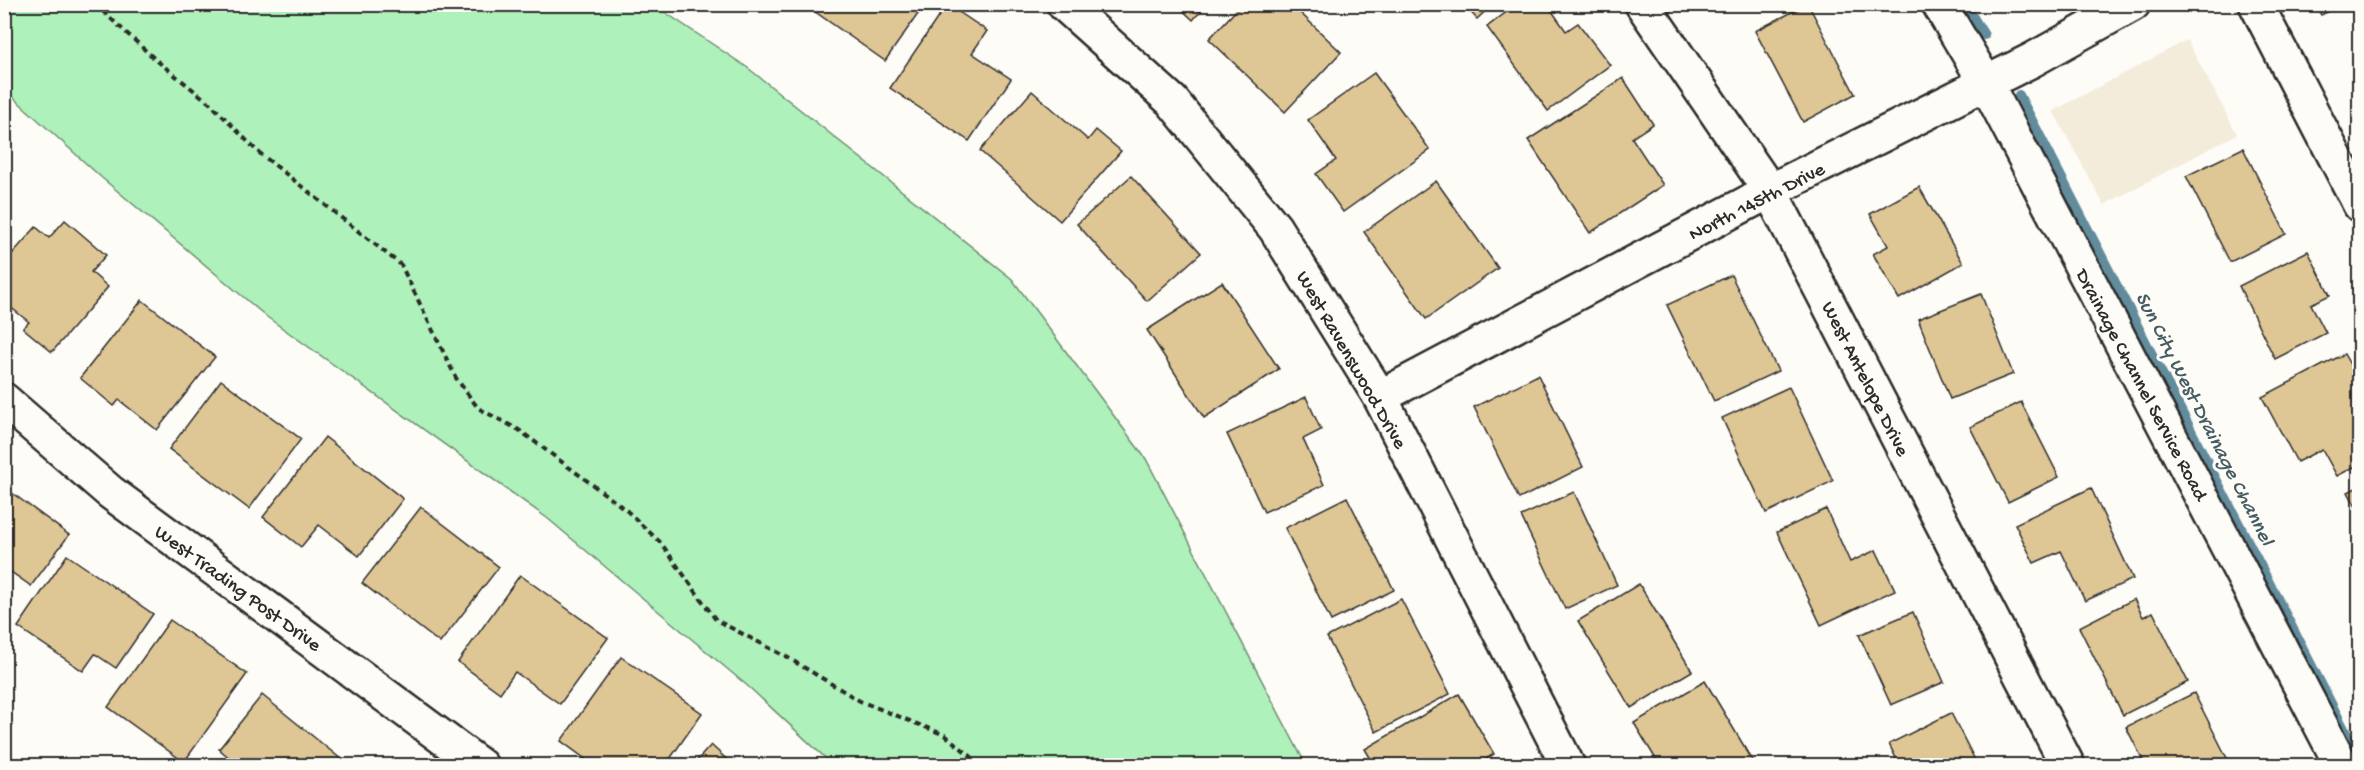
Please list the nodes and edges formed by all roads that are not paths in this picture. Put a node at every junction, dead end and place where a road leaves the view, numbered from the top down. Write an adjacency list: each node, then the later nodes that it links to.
1 (1064, 4): 9 (street, West Ravenswood Drive)
2 (1642, 4): 7 (street, West Antelope Drive)
3 (1939, 4): 6 (street, Drainage Channel Service Road)
4 (2133, 4): 6 (street, North 145th Drive)
5 (2256, 4): 8 (street)
6 (1986, 83): 7 (street, North 145th Drive); 14 (street, Drainage Channel Service Road)
7 (1770, 191): 9 (street, North 145th Drive); 13 (street, West Antelope Drive)
8 (2360, 205)
9 (1380, 397): 12 (street, West Ravenswood Drive)
10 (4, 400): 11 (street, West Trading Post Drive)
11 (481, 765)
12 (1568, 765)
13 (2068, 765)
14 (2342, 765)

